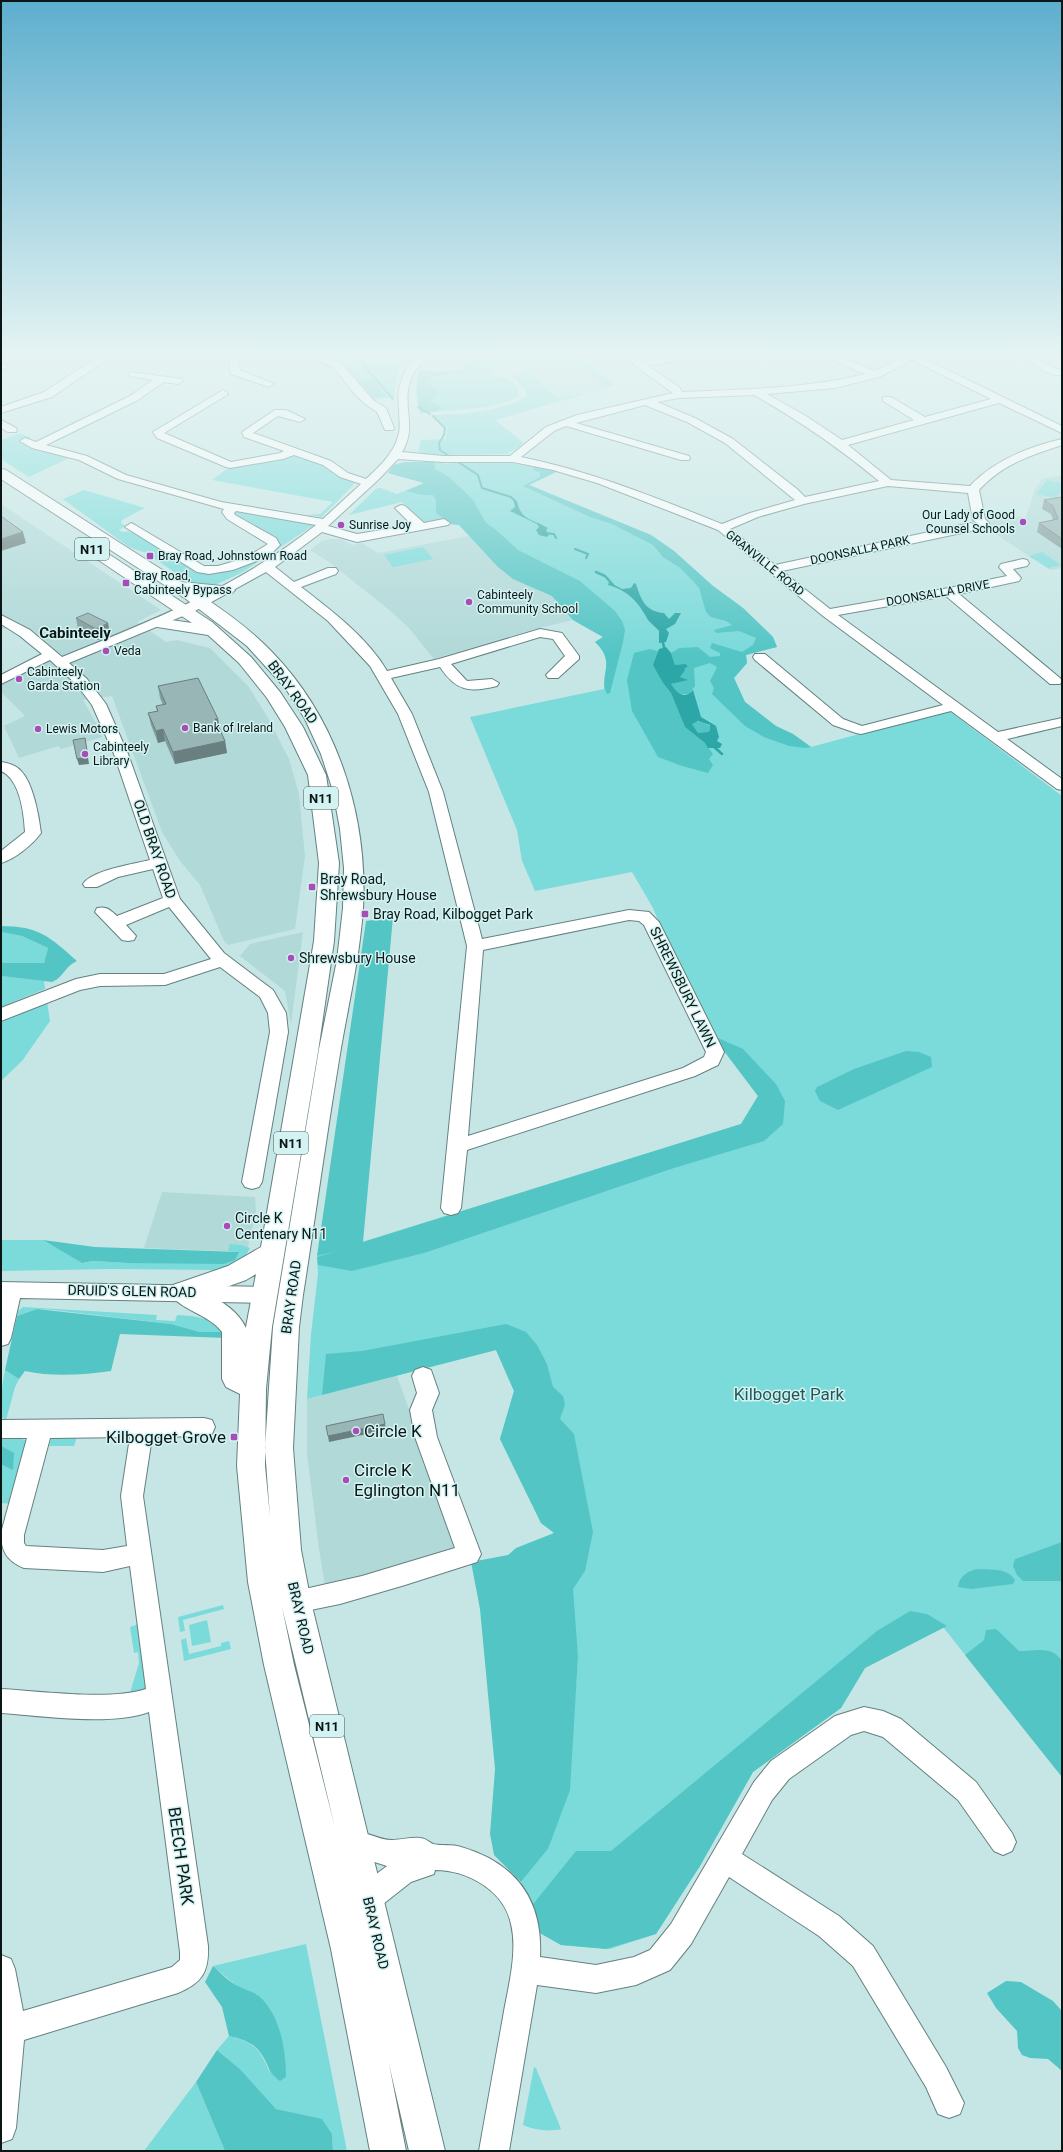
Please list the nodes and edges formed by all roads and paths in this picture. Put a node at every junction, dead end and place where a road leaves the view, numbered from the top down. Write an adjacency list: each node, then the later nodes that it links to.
1 (65, 453): 20 (street)
2 (203, 453): 3 (street)
3 (288, 453)
4 (296, 453): 15 (street)
5 (393, 453): 15 (street)
6 (420, 453): 13 (street, GRANVILLE ROAD)
7 (519, 453): 13 (street)
8 (669, 453): 12 (street)
9 (745, 453): 19 (street)
10 (852, 453): 16 (street)
11 (1027, 453): 18 (street)
12 (685, 458)
13 (513, 459): 28 (street, GRANVILLE ROAD)
14 (1, 473): 33 (highway, BRAY ROAD / N11)
15 (368, 483): 24 (street)
16 (888, 483): 18 (street); 19 (street)
17 (1, 488): 38 (highway, BRAY ROAD / N11)
18 (974, 490): 23 (street)
19 (802, 501): 28 (street)
20 (234, 507): 24 (street); 25 (street)
21 (401, 508): 26 (street)
22 (444, 523): 26 (street)
23 (983, 523)
24 (324, 525): 26 (street); 30 (street)
25 (132, 527)
26 (421, 527)
27 (971, 527): 31 (street, DOONSALLA PARK)
28 (722, 528): 31 (street, GRANVILLE ROAD)
29 (1023, 563): 36 (street, DOONSALLA DRIVE)
30 (267, 568): 34 (street); 35 (street)
31 (773, 569): 39 (street, GRANVILLE ROAD)
32 (332, 571): 34 (street)
33 (176, 586): 35 (highway); 37 (highway, BRAY ROAD / N11)
34 (294, 586): 47 (street)
35 (227, 590): 37 (street)
36 (949, 592): 39 (street, DOONSALLA DRIVE); 49 (street)
37 (202, 603): 38 (street); 72 (highway, BRAY ROAD / N11)
38 (184, 611): 41 (street); 42 (highway, BRAY ROAD / N11)
39 (827, 613): 51 (street, GRANVILLE ROAD)
40 (1, 619): 43 (street, OLD BRAY ROAD)
41 (157, 623): 42 (highway); 43 (street)
42 (217, 635): 69 (highway, BRAY ROAD / N11)
43 (55, 658): 48 (street); 57 (street, OLD BRAY ROAD)
44 (760, 658): 51 (street)
45 (443, 662): 46 (street); 47 (street); 50 (street)
46 (553, 675)
47 (384, 676): 63 (street)
48 (1, 680)
49 (1055, 681)
50 (492, 683)
51 (953, 706): 53 (street, GRANVILLE ROAD)
52 (1062, 722): 53 (street)
53 (997, 737): 55 (street, GRANVILLE ROAD)
54 (1, 766): 56 (street)
55 (1062, 786)
56 (1, 858)
57 (158, 863): 58 (street); 59 (street, OLD BRAY ROAD)
58 (91, 884)
59 (172, 900): 61 (street); 64 (street, OLD BRAY ROAD)
60 (103, 912): 61 (street)
61 (115, 923): 62 (street)
62 (128, 936)
63 (475, 946): 66 (street); 66 (street, SHREWSBURY LAWN)
64 (222, 961): 65 (street); 67 (street, OLD BRAY ROAD)
65 (1, 1016)
66 (458, 1146): 68 (street)
67 (252, 1182)
68 (451, 1208)
69 (271, 1253): 71 (highway); 72 (highway, BRAY ROAD / N11)
70 (6, 1290): 71 (street, DRUID'S GLEN ROAD); 73 (street)
71 (182, 1292): 72 (street, DRUID'S GLEN ROAD); 76 (highway)
72 (277, 1295): 74 (highway, BRAY ROAD / N11)
73 (1, 1338)
74 (270, 1357): 76 (highway, BRAY ROAD / N11); 82 (highway, BRAY ROAD / N11)
75 (423, 1376): 82 (street)
76 (252, 1389): 95 (highway, BRAY ROAD / N11)
77 (204, 1427): 79 (street)
78 (41, 1428): 79 (street); 80 (street); 81 (street)
79 (142, 1428): 81 (street, BEECH PARK)
80 (1, 1429)
81 (139, 1554): 83 (street, BEECH PARK)
82 (296, 1602): 86 (highway, BRAY ROAD / N11)
83 (160, 1696): 84 (street); 92 (street, BEECH PARK)
84 (1, 1701)
85 (1003, 1842): 88 (street)
86 (355, 1844): 87 (street); 89 (highway, BRAY ROAD / N11)
87 (428, 1857): 89 (street); 91 (street)
88 (724, 1858): 91 (street); 93 (street)
89 (368, 1898): 96 (highway, BRAY ROAD / N11)
90 (1, 1969): 92 (street)
91 (525, 1969): 97 (street)
92 (12, 2029): 94 (street)
93 (949, 2104)
94 (1, 2128)
95 (388, 2151)
96 (428, 2151)
97 (494, 2151)

